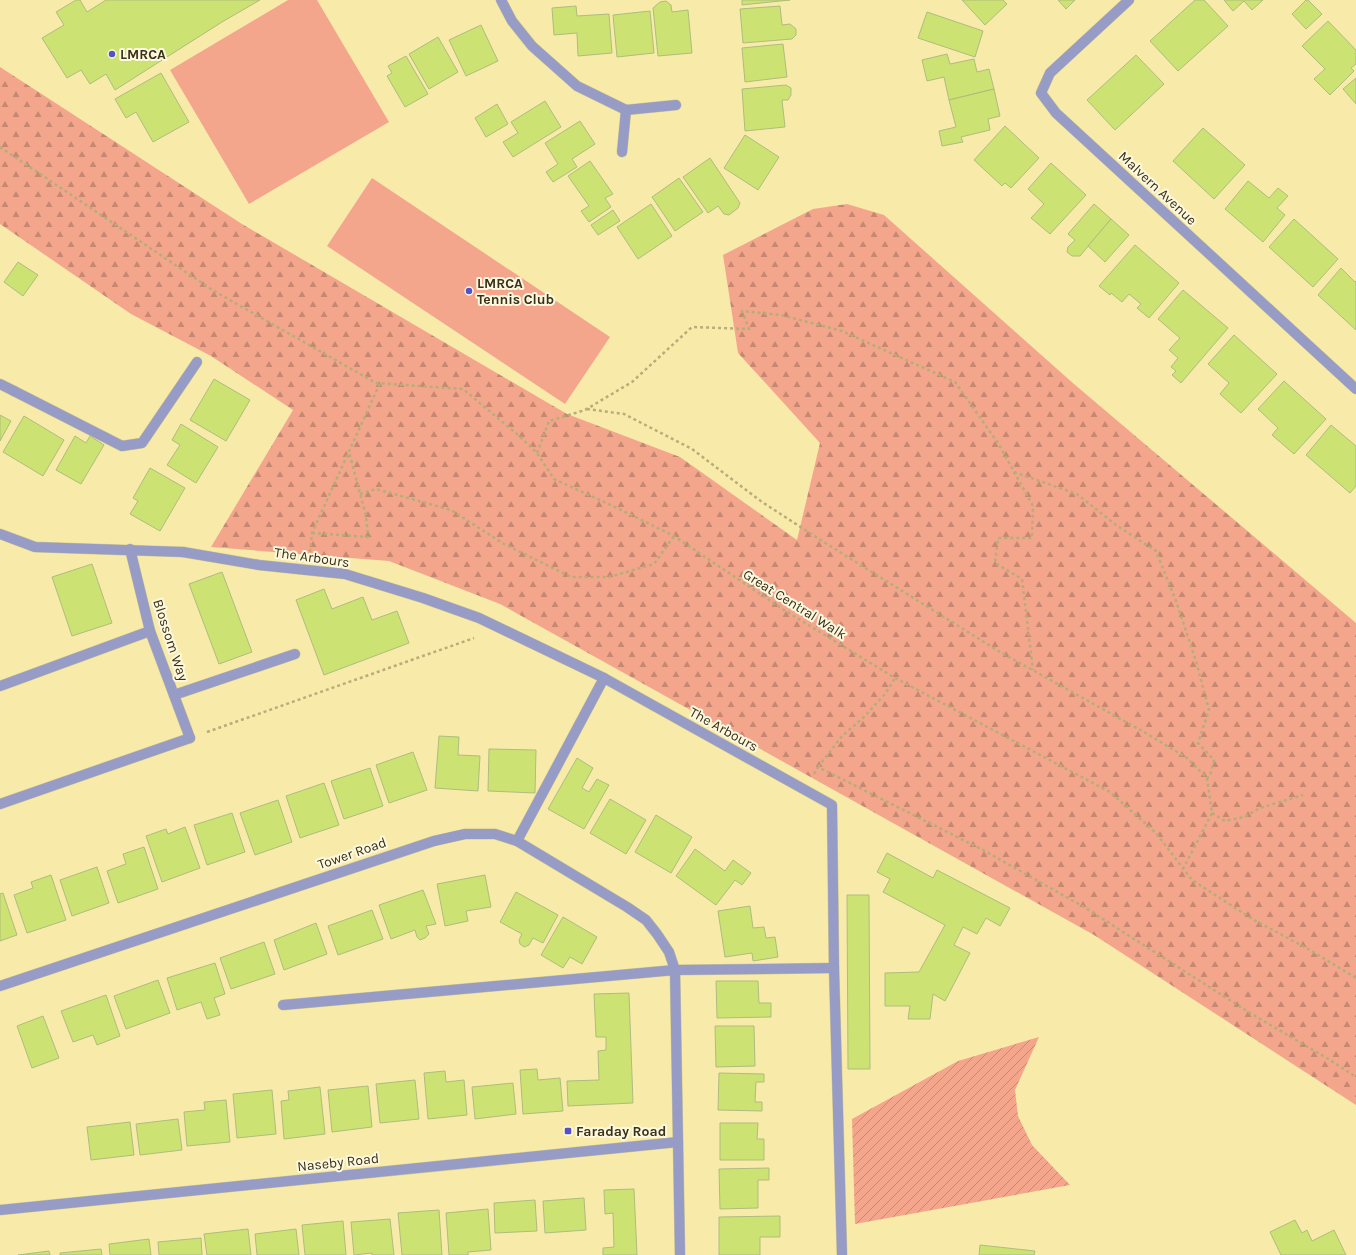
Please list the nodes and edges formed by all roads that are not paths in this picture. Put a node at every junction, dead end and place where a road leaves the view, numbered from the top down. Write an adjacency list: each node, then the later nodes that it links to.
1 (502, 0): 4 (street)
2 (1129, 0): 8 (street, Malvern Avenue)
3 (676, 105): 4 (street)
4 (626, 110): 5 (street)
5 (622, 152)
6 (197, 362): 7 (street)
7 (0, 384)
8 (1356, 389)
9 (0, 534): 10 (street, The Arbours)
10 (130, 549): 11 (street, Blossom Way); 13 (street, The Arbours)
11 (150, 631): 14 (street); 15 (street, Blossom Way)
12 (295, 654): 15 (street)
13 (604, 678): 17 (street); 18 (street, The Arbours)
14 (0, 686)
15 (174, 695): 16 (street, Blossom Way)
16 (0, 804)
17 (518, 841): 19 (street, Tower Road); 20 (street, Tower Road)
18 (834, 968): 19 (street); 25 (street)
19 (675, 970): 21 (street); 22 (street)
20 (0, 986)
21 (282, 1005)
22 (678, 1142): 23 (street, Naseby Road); 24 (street)
23 (0, 1210)
24 (680, 1255)
25 (842, 1255)

